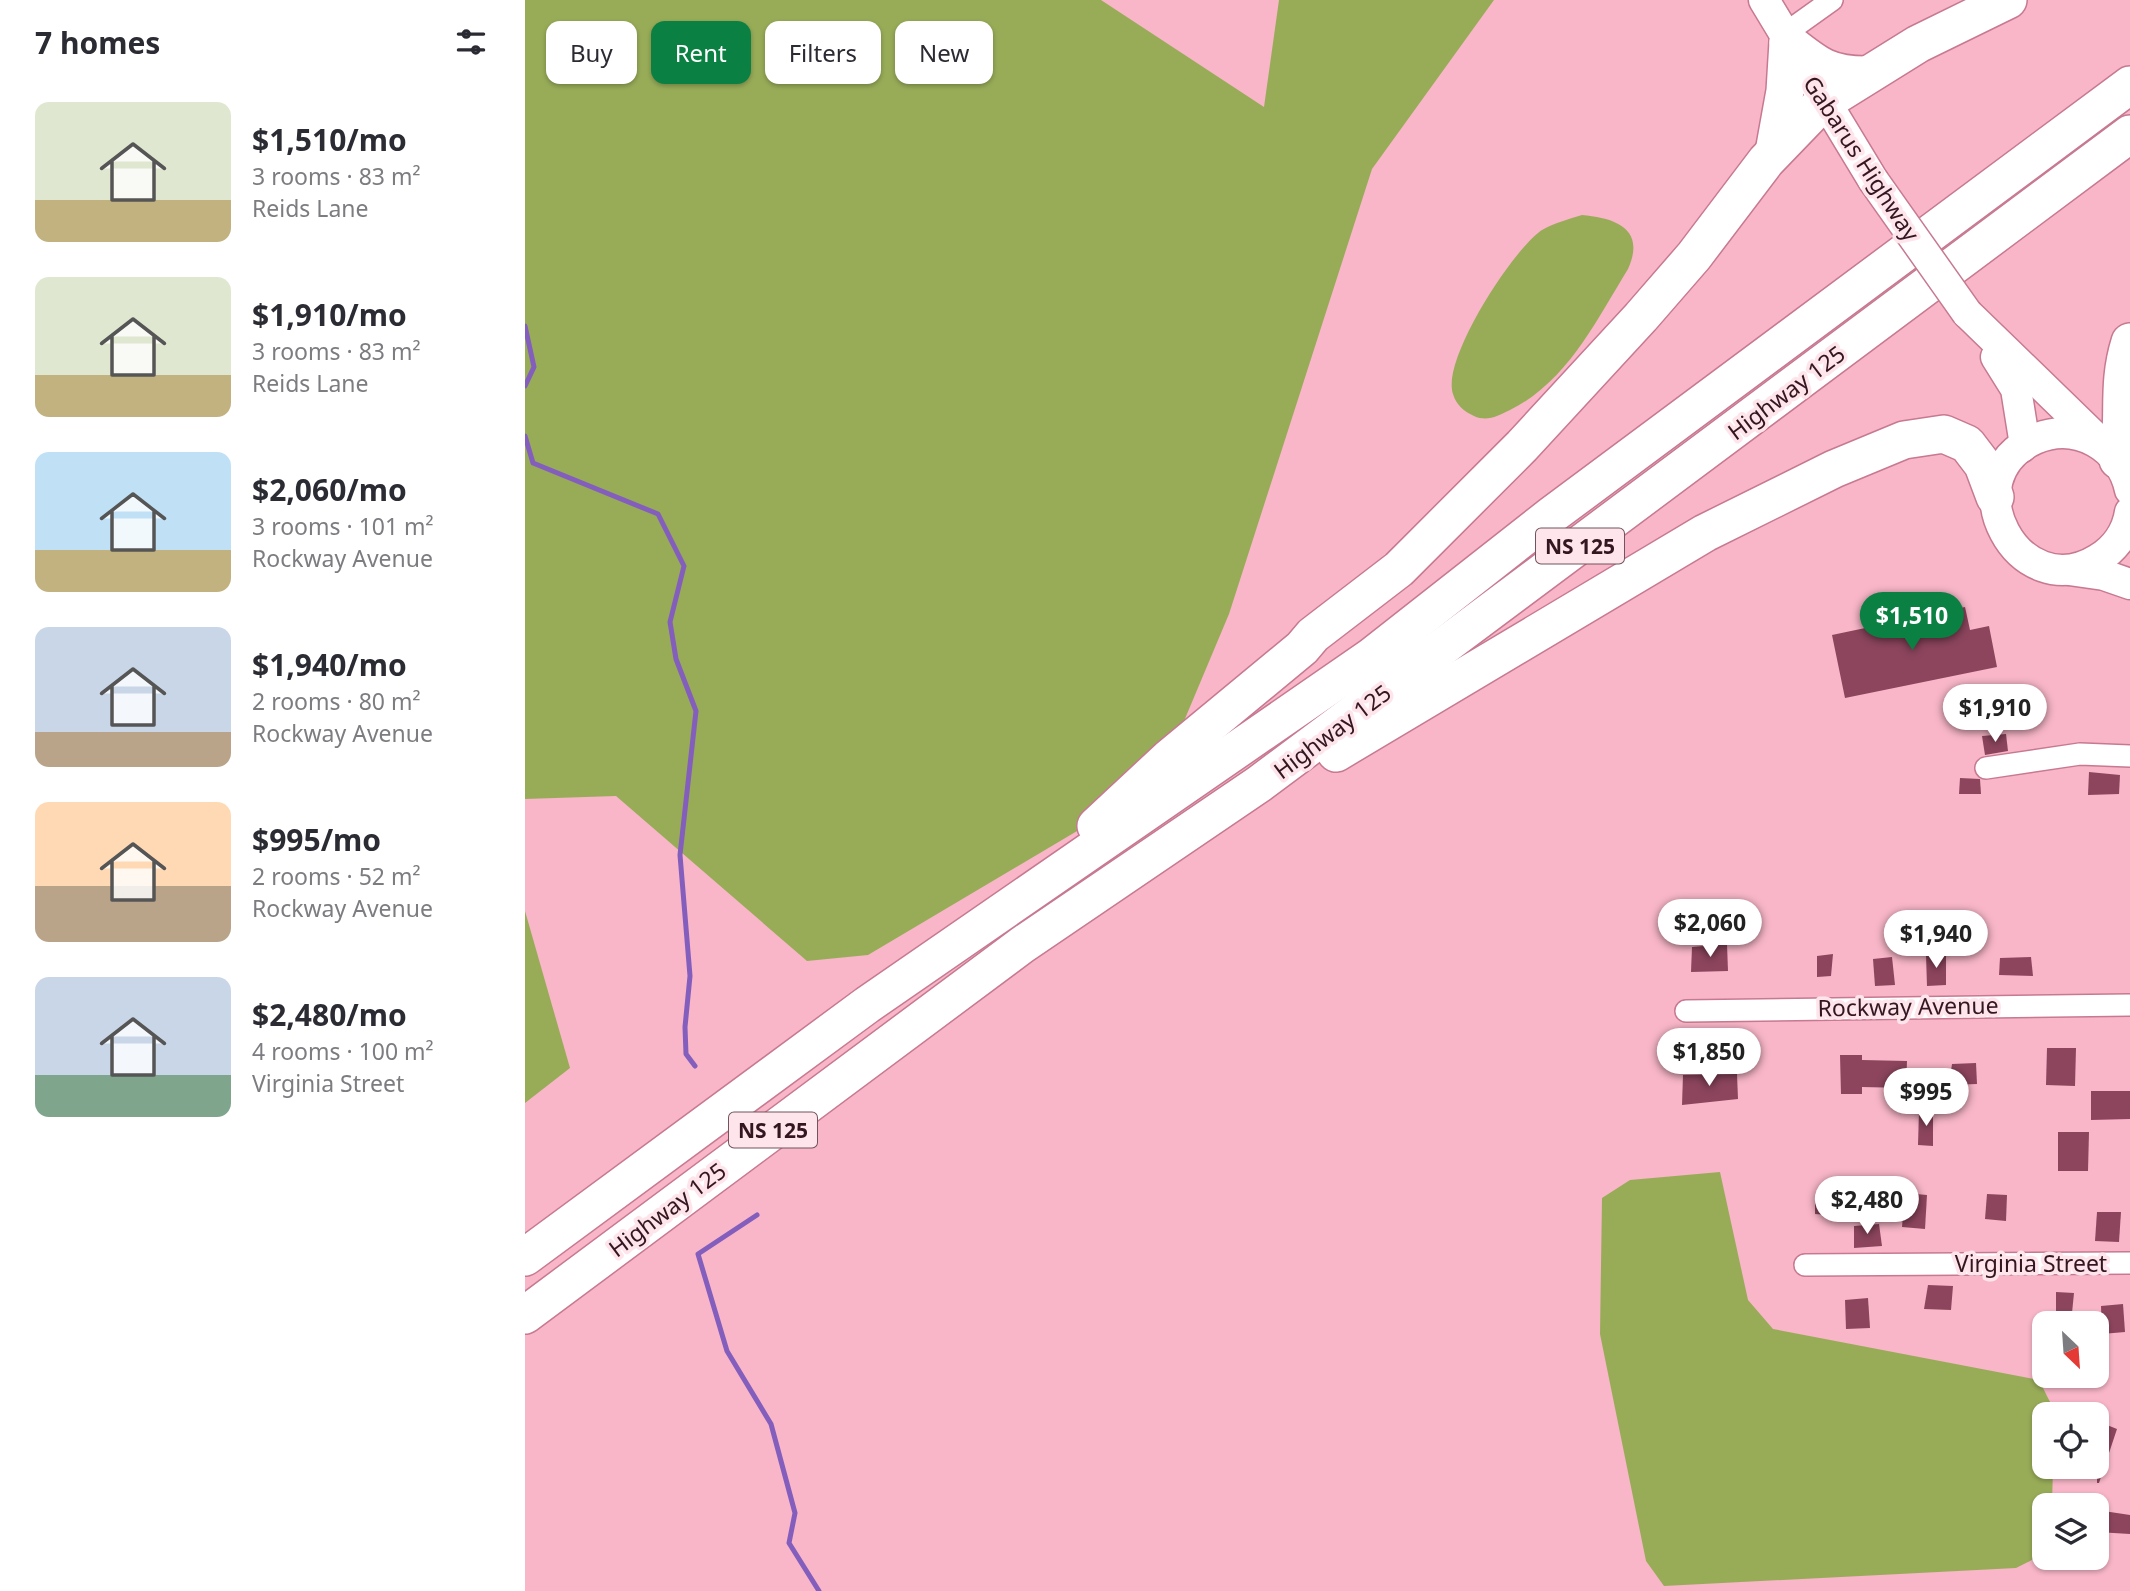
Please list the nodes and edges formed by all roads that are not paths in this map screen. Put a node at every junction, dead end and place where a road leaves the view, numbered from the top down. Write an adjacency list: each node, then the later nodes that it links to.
1 (1763, 0): 4 (main road, Gabarus Highway)
2 (1832, 0): 4 (street)
3 (2008, 0): 5 (highway)
4 (1785, 38): 5 (highway); 7 (main road, Gabarus Highway); 9 (highway)
5 (1866, 75): 7 (highway)
6 (2130, 85): 21 (highway, Highway 125 / NS 125)
7 (1824, 102): 9 (highway); 10 (main road, Gabarus Highway, bridge)
8 (2130, 134): 22 (highway, Highway 125 / NS 125)
9 (1774, 152): 21 (highway)
10 (1967, 313): 12 (main road, Gabarus Highway); 13 (main road, Gabarus Highway)
11 (2130, 342): 13 (highway)
12 (2022, 447): 13 (main road); 14 (main road)
13 (2122, 470)
14 (1995, 497): 17 (main road); 22 (highway)
15 (2130, 517): 16 (main road)
16 (2122, 543): 17 (main road)
17 (2058, 569): 18 (main road)
18 (2130, 584)
19 (2130, 756): 20 (street)
20 (1986, 768)
21 (1002, 913): 25 (highway, Highway 125 / NS 125)
22 (1022, 945): 28 (highway, Highway 125 / NS 125)
23 (2130, 1004): 24 (street, Rockway Avenue)
24 (1686, 1011)
25 (525, 1257)
26 (2130, 1263): 27 (street, Virginia Street)
27 (1805, 1265)
28 (525, 1315)

